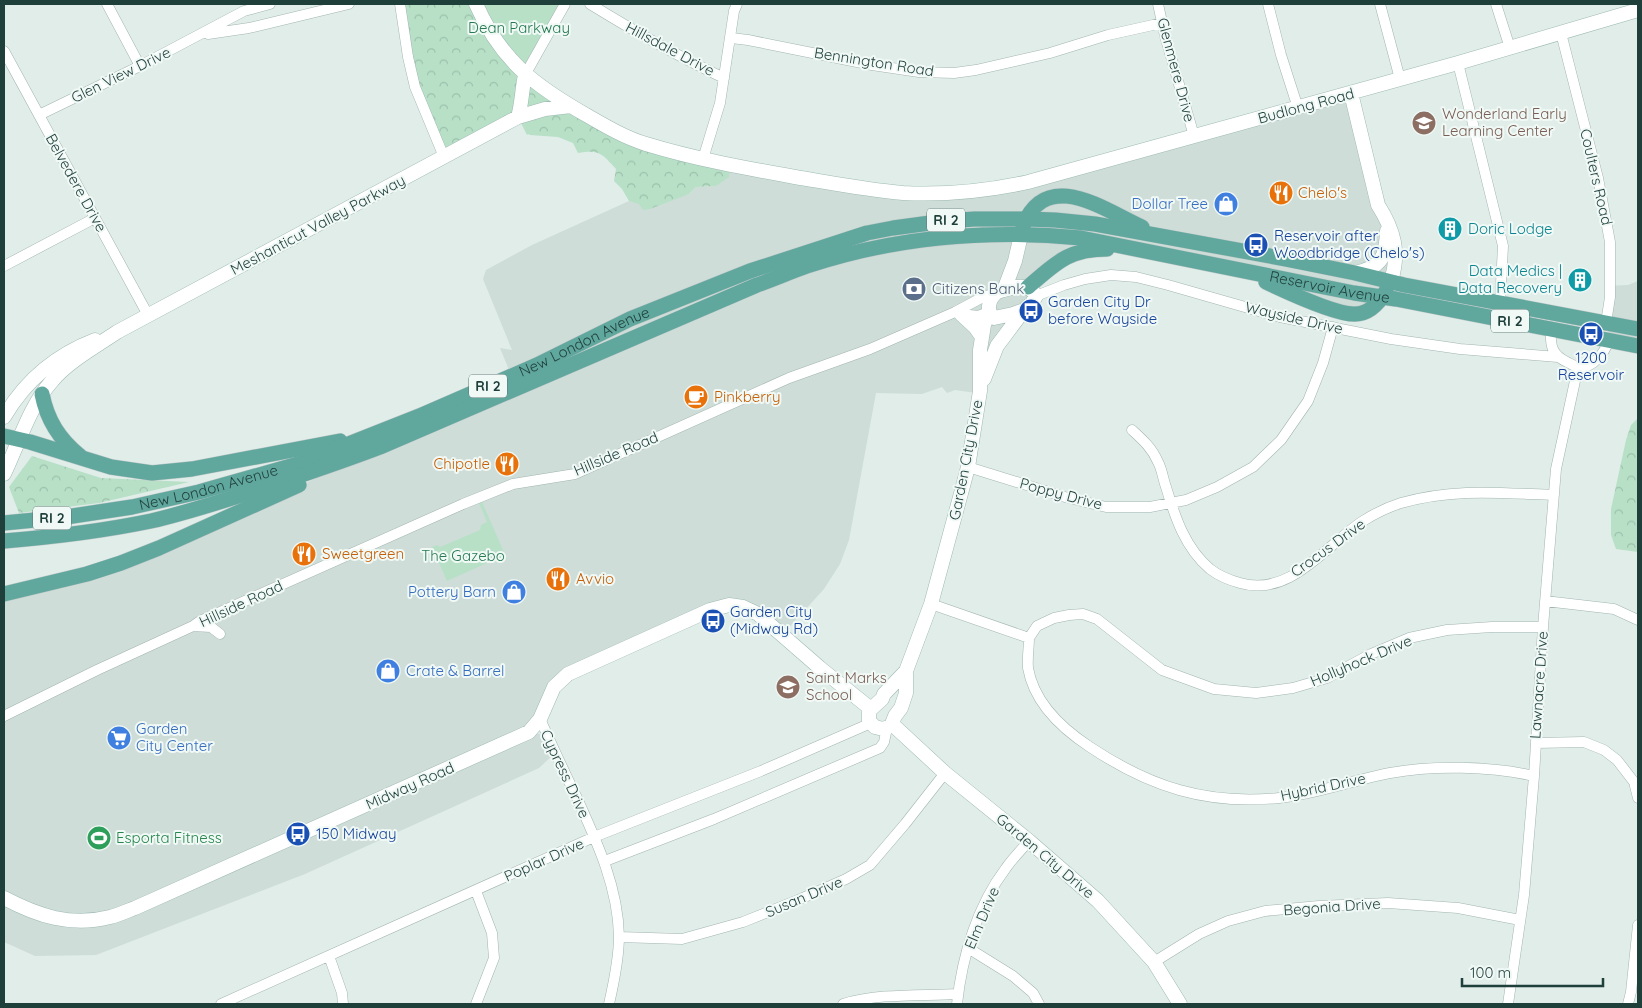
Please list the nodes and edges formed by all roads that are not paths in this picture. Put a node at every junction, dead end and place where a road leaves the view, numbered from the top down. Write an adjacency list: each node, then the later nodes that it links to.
1 (107, 4): 21 (street)
2 (270, 4): 16 (street, Glen View Drive)
3 (349, 4): 16 (street, Glen View Drive)
4 (400, 4): 31 (street)
5 (476, 4): 22 (street)
6 (565, 4): 22 (street)
7 (590, 4): 23 (street, Hillsdale Drive)
8 (737, 4): 17 (street)
9 (1158, 4): 14 (street, Glenmere Drive)
10 (1268, 4): 27 (street)
11 (1380, 4): 24 (street)
12 (1496, 4): 18 (street)
13 (1638, 10): 15 (street, Budlong Road)
14 (1162, 23): 17 (street, Bennington Road); 30 (street, Glenmere Drive)
15 (1561, 33): 18 (street, Budlong Road); 51 (street, Coulters Road)
16 (202, 34): 21 (street, Glen View Drive)
17 (731, 38): 23 (street)
18 (1510, 48): 20 (street, Budlong Road)
19 (4, 50): 28 (street, Belvedere Drive)
20 (1458, 63): 24 (street, Budlong Road); 46 (street)
21 (140, 66): 28 (street, Glen View Drive)
22 (525, 75): 26 (street); 29 (street)
23 (724, 78): 32 (street)
24 (1400, 79): 25 (street, Budlong Road)
25 (1351, 93): 27 (street, Budlong Road); 35 (street)
26 (570, 106): 29 (street); 32 (street)
27 (1298, 108): 30 (street, Budlong Road)
28 (39, 115): 33 (street, Belvedere Drive)
29 (518, 117): 31 (street, Meshanticut Valley Parkway)
30 (1194, 136): 32 (street, Budlong Road)
31 (444, 157): 50 (street, Meshanticut Valley Parkway)
32 (703, 159)
33 (95, 218): 39 (street); 50 (street, Belvedere Drive)
34 (1026, 219): 36 (main road); 37 (main road, Reservoir Avenue / RI 2); 37 (main road); 66 (main road, New London Avenue / RI 2)
35 (1388, 220): 41 (street); 42 (street)
36 (1021, 235): 38 (main road, Reservoir Avenue / RI 2); 43 (street, Garden City Drive); 69 (main road, New London Avenue / RI 2)
37 (1164, 236): 41 (main road, Reservoir Avenue / RI 2)
38 (1131, 249): 40 (main road, Reservoir Avenue / RI 2); 44 (main road)
39 (4, 266)
40 (1242, 271): 45 (main road, Reservoir Avenue / RI 2); 45 (main road)
41 (1355, 273): 42 (main road, Reservoir Avenue / RI 2)
42 (1390, 281): 45 (main road); 46 (main road, Reservoir Avenue / RI 2)
43 (1000, 291): 44 (street); 48 (street, Hillside Road); 49 (street, Garden City Drive)
44 (1032, 292): 47 (street, Garden City Drive); 52 (street, Wayside Drive)
45 (1382, 297): 53 (main road, Reservoir Avenue / RI 2)
46 (1500, 303): 51 (main road, Reservoir Avenue / RI 2)
47 (1024, 310): 49 (street); 61 (street, Garden City Drive)
48 (958, 313): 49 (street, Hillside Road); 56 (street); 80 (street, Hillside Road)
49 (990, 314): 56 (street, Garden City Drive)
50 (148, 315): 55 (street, Meshanticut Valley Parkway)
51 (1606, 323): 54 (main road, Reservoir Avenue / RI 2)
52 (1333, 327): 59 (street, Wayside Drive); 73 (street, Poppy Drive)
53 (1551, 329): 57 (main road, Reservoir Avenue / RI 2); 59 (street)
54 (1638, 330)
55 (117, 332): 62 (street, Meshanticut Valley Parkway); 63 (street, Meshanticut Valley Parkway)
56 (982, 337): 61 (street, Garden City Drive)
57 (1609, 340): 58 (main road, Reservoir Avenue / RI 2); 60 (street)
58 (1638, 346)
59 (1558, 357): 60 (street)
60 (1578, 367): 72 (street, Lawnacre Drive)
61 (980, 391): 70 (street, Garden City Drive)
62 (42, 394): 67 (street, Meshanticut Valley Parkway); 68 (main road)
63 (4, 417)
64 (1132, 430): 73 (street, Crocus Drive)
65 (4, 436): 67 (main road)
66 (371, 436): 68 (main road); 74 (main road, New London Avenue / RI 2)
67 (19, 440): 68 (main road); 71 (street, Meshanticut Valley Parkway)
68 (86, 460)
69 (347, 460): 75 (main road, New London Avenue / RI 2); 76 (main road)
70 (968, 467): 73 (street, Poppy Drive); 78 (street, Garden City Drive)
71 (4, 474)
72 (1554, 495): 73 (street, Crocus Drive); 77 (street, Lawnacre Drive)
73 (1171, 503)
74 (4, 522)
75 (4, 541)
76 (4, 594)
77 (1545, 601): 79 (street); 81 (street, Lawnacre Drive)
78 (931, 604): 83 (street); 84 (street, Garden City Drive)
79 (1638, 620)
80 (193, 626): 82 (street, Hillside Road); 86 (street, Hillside Road)
81 (1543, 627): 83 (street, Hollyhock Drive); 90 (street, Lawnacre Drive)
82 (220, 634)
83 (1029, 638): 92 (street, Hybrid Drive)
84 (906, 671): 85 (street, Garden City Drive); 89 (street, Garden City Drive)
85 (874, 706): 87 (street, Midway Road); 88 (street); 89 (street, Garden City Drive)
86 (4, 716)
87 (540, 719): 94 (street, Cypress Drive); 98 (street, Midway Road)
88 (871, 723): 89 (street, Garden City Drive); 94 (street, Poplar Drive)
89 (891, 723): 91 (street, Garden City Drive); 96 (street, Poplar Drive)
90 (1536, 742): 92 (street, Lawnacre Drive); 93 (street)
91 (945, 773): 95 (street, Garden City Drive); 101 (street, Susan Drive)
92 (1534, 776): 99 (street, Lawnacre Drive)
93 (1638, 798)
94 (594, 837): 96 (street, Cypress Drive); 97 (street, Poplar Drive)
95 (1029, 841): 102 (street, Elm Drive); 104 (street, Garden City Drive)
96 (605, 861): 101 (street, Cypress Drive)
97 (476, 891): 103 (street, Poplar Drive); 108 (street)
98 (4, 898)
99 (1520, 920): 104 (street, Begonia Drive); 113 (street, Lawnacre Drive)
100 (1638, 925): 114 (street)
101 (619, 937): 109 (street, Cypress Drive)
102 (968, 948): 105 (street, Elm Drive); 111 (street)
103 (329, 956): 106 (street, Poplar Drive); 107 (street)
104 (1154, 962): 112 (street, Garden City Drive)
105 (957, 999): 110 (street)
106 (221, 1004)
107 (344, 1004)
108 (476, 1004)
109 (609, 1004)
110 (842, 1004)
111 (1039, 1004)
112 (1180, 1004)
113 (1508, 1004)
114 (1628, 1004)

